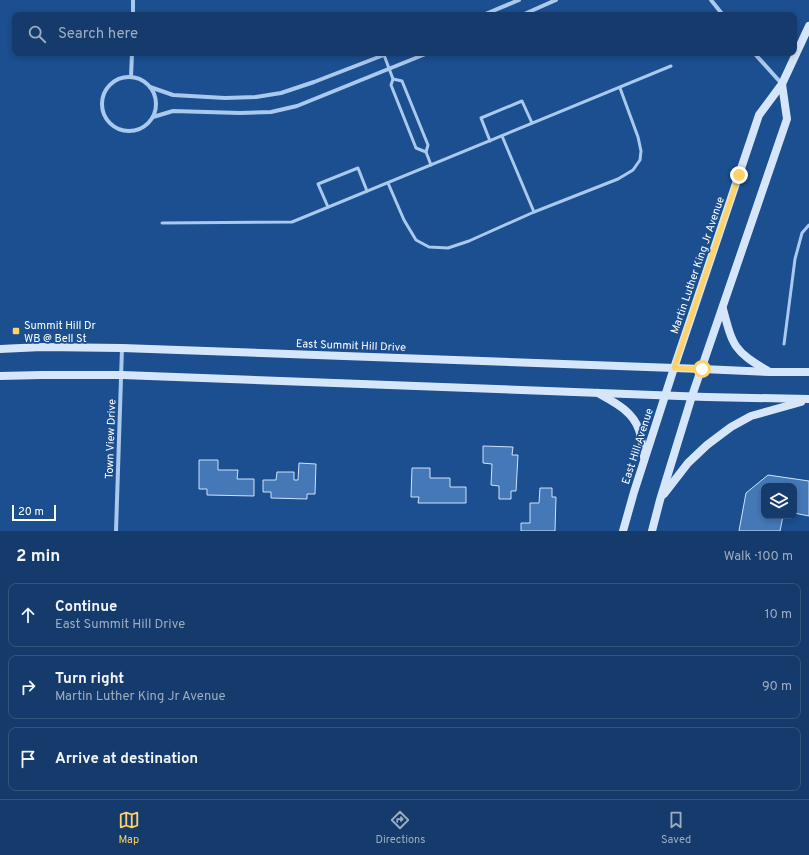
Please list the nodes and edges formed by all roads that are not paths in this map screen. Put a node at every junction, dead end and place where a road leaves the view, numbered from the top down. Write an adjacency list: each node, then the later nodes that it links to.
1 (133, 0): 5 (street)
2 (519, 0): 6 (street)
3 (556, 0): 7 (street)
4 (711, 0): 8 (street)
5 (133, 12)
6 (489, 12)
7 (529, 12)
8 (721, 12)
9 (809, 26): 10 (main road, Martin Luther King Jr Avenue)
10 (797, 52)
11 (132, 56): 19 (street)
12 (381, 56): 22 (street)
13 (384, 56): 18 (lane)
14 (421, 56): 18 (street)
15 (757, 56): 21 (street)
16 (795, 56): 21 (main road, Martin Luther King Jr Avenue)
17 (671, 66): 23 (lane)
18 (389, 69): 20 (lane); 24 (street)
19 (131, 77): 22 (street); 24 (street)
20 (393, 78): 28 (lane); 28 (lane)
21 (782, 84): 36 (main road); 40 (main road, Martin Luther King Jr Avenue)
22 (150, 87): 24 (street)
23 (620, 88): 25 (lane); 33 (lane)
24 (153, 117)
25 (532, 123): 26 (lane); 27 (lane)
26 (502, 136): 27 (lane); 33 (lane)
27 (490, 141): 29 (lane)
28 (426, 152): 29 (lane)
29 (431, 165): 30 (lane)
30 (388, 183): 31 (lane); 33 (lane)
31 (367, 191): 32 (lane); 32 (lane)
32 (328, 207): 34 (lane)
33 (534, 212)
34 (162, 223)
35 (809, 225): 37 (lane)
36 (723, 309): 41 (main road); 42 (main road)
37 (784, 344)
38 (122, 348): 39 (main road, East Summit Hill Drive); 40 (main road, East Summit Hill Drive); 44 (street, Town View Drive)
39 (0, 349)
40 (674, 368): 41 (main road, East Summit Hill Drive); 47 (main road, East Hill Avenue)
41 (702, 369): 42 (main road, East Summit Hill Drive); 48 (main road)
42 (770, 372): 43 (main road, East Summit Hill Drive)
43 (809, 372)
44 (122, 375): 45 (main road); 46 (main road); 52 (street, Town View Drive)
45 (0, 376)
46 (595, 392): 47 (main road); 50 (main road)
47 (665, 395): 48 (main road); 50 (main road, East Hill Avenue)
48 (692, 396): 49 (main road); 51 (main road)
49 (809, 399): 51 (main road)
50 (644, 459): 53 (main road, East Hill Avenue)
51 (660, 500): 54 (main road)
52 (116, 531)
53 (624, 531)
54 (652, 531)

